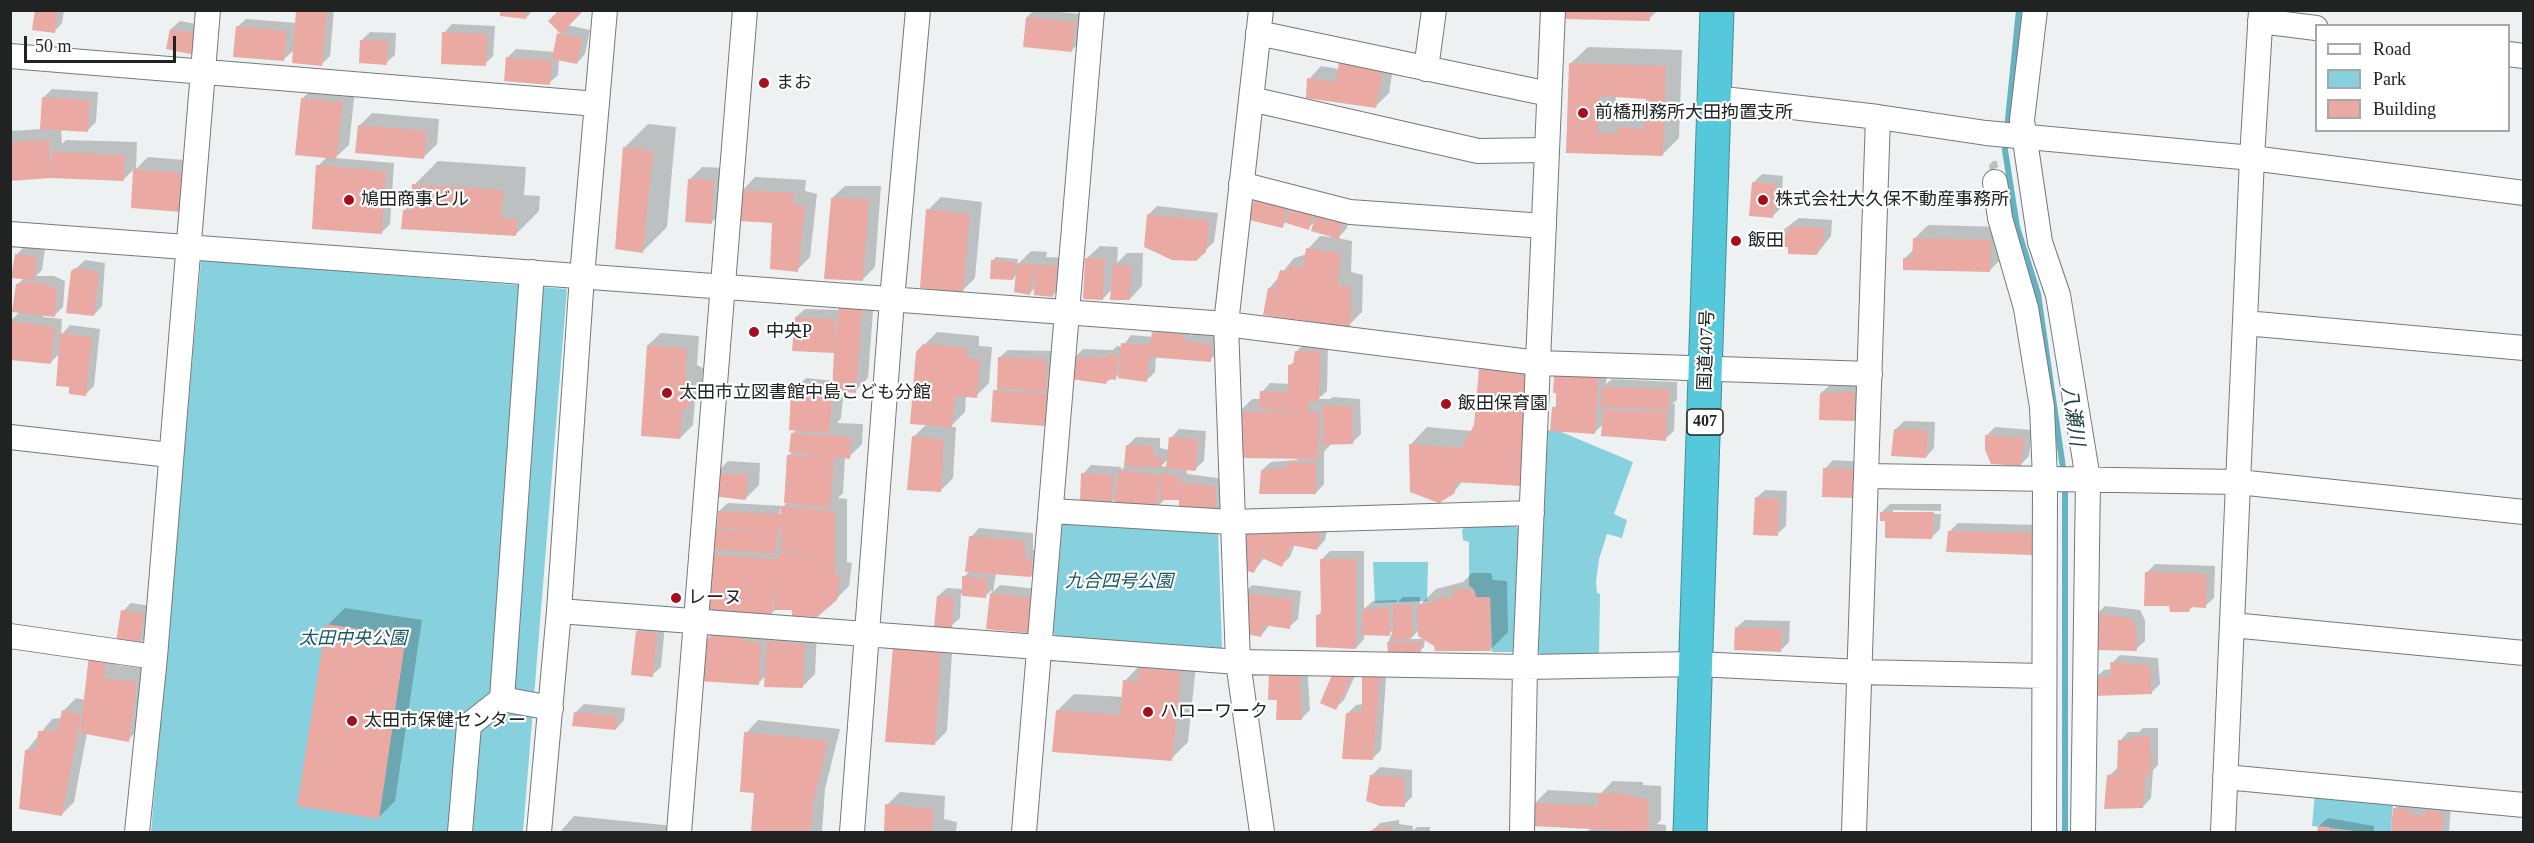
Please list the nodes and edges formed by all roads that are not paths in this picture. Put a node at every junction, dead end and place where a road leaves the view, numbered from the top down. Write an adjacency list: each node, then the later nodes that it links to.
1 (208, 10): 15 (street)
2 (605, 10): 19 (street)
3 (745, 10): 32 (street)
4 (918, 10): 33 (street)
5 (1092, 10): 34 (street)
6 (1434, 10): 14 (street)
7 (1553, 10): 16 (street)
8 (1717, 10): 17 (highway, 国道407号 / 407)
9 (2035, 10): 21 (street)
10 (2261, 16): 12 (street); 23 (street)
11 (1259, 22): 14 (street); 18 (street)
12 (2315, 28)
13 (10, 57): 15 (street)
14 (1426, 69): 16 (street)
15 (203, 72): 19 (street); 29 (street)
16 (1549, 94): 22 (street)
17 (1715, 98): 20 (street); 39 (highway, 国道407号 / 407)
18 (1251, 99): 22 (street); 25 (street)
19 (597, 104): 31 (street)
20 (1878, 117): 21 (street); 40 (street)
21 (2024, 137): 23 (street); 45 (street)
22 (1547, 150): 27 (street)
23 (2252, 158): 26 (street); 35 (street)
24 (1995, 182): 44 (street)
25 (1241, 184): 27 (street); 36 (street)
26 (2523, 193)
27 (1544, 226): 38 (street)
28 (10, 234): 29 (street)
29 (189, 247): 30 (street); 42 (street)
30 (532, 272): 31 (street); 64 (street)
31 (582, 276): 32 (street); 51 (street)
32 (722, 287): 33 (street); 52 (street)
33 (892, 300): 34 (street); 54 (street)
34 (1066, 312): 36 (street); 47 (street)
35 (2245, 323): 37 (street); 46 (street)
36 (1226, 324): 38 (street); 50 (street)
37 (2523, 348)
38 (1538, 363): 39 (street); 48 (street)
39 (1707, 369): 40 (street); 60 (highway, 国道407号 / 407)
40 (1870, 374): 43 (street)
41 (10, 438): 42 (street)
42 (170, 455): 58 (street)
43 (1866, 476): 44 (street); 62 (street)
44 (2048, 479): 45 (street); 63 (street)
45 (2082, 479): 46 (street); 79 (street)
46 (2238, 482): 49 (street); 53 (street)
47 (1052, 511): 50 (street); 56 (street)
48 (1532, 513): 50 (street); 61 (street)
49 (2523, 513)
50 (1231, 522): 59 (street)
51 (559, 610): 52 (street); 65 (street)
52 (695, 621): 54 (street); 71 (street)
53 (2232, 625): 57 (street); 66 (street)
54 (868, 635): 56 (street); 72 (street)
55 (10, 636): 58 (street)
56 (1039, 646): 59 (street); 73 (street)
57 (2523, 653)
58 (155, 657): 68 (street)
59 (1238, 662): 61 (street); 74 (street)
60 (1697, 664): 61 (street); 62 (street); 76 (highway, 国道407号 / 407)
61 (1525, 667): 75 (street)
62 (1860, 672): 63 (street); 77 (street)
63 (2044, 676): 78 (street)
64 (502, 699): 65 (street); 69 (street)
65 (551, 708): 70 (street)
66 (2225, 777): 67 (street); 80 (street)
67 (2523, 805)
68 (137, 832)
69 (460, 832)
70 (539, 832)
71 (679, 832)
72 (852, 832)
73 (1024, 832)
74 (1262, 832)
75 (1522, 832)
76 (1690, 832)
77 (1854, 832)
78 (2044, 832)
79 (2083, 832)
80 (2223, 832)

